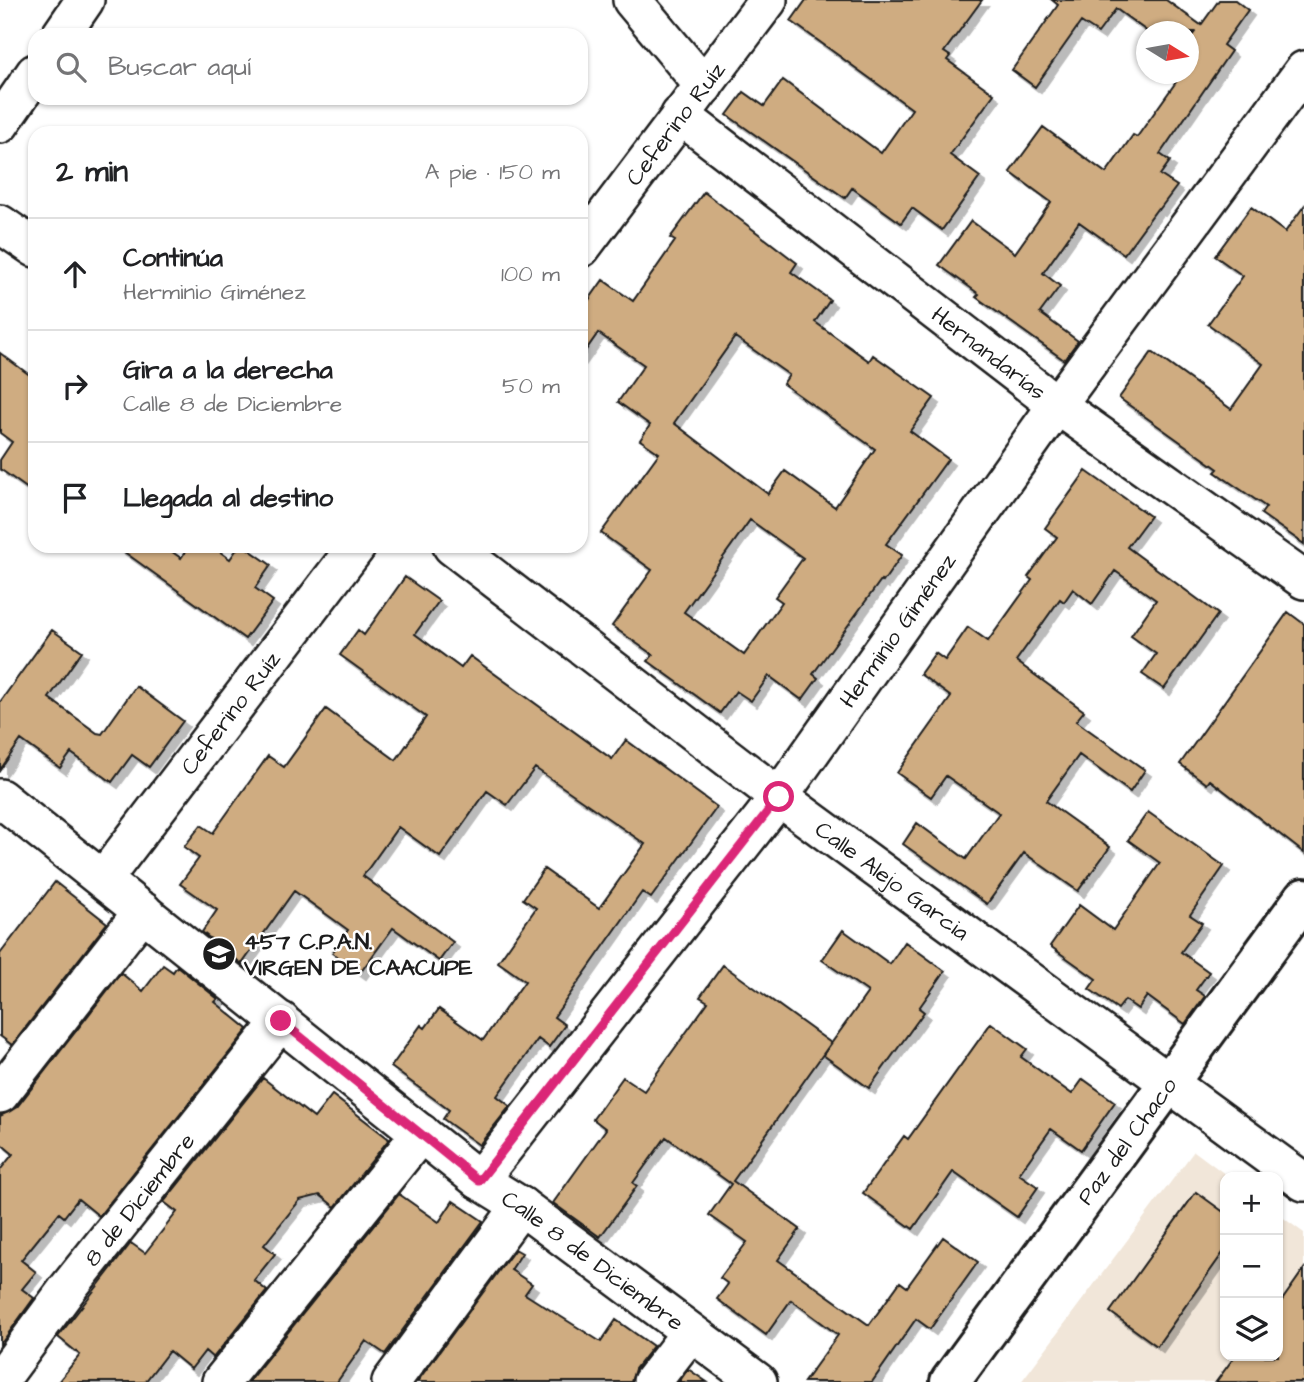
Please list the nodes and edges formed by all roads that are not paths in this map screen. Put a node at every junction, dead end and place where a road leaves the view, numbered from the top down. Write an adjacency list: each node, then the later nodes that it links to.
1 (85, 0): 4 (street)
2 (632, 0): 7 (street)
3 (768, 0): 7 (street, Ceferino Ruíz)
4 (66, 28)
5 (1304, 69): 13 (street, Herminio Giménez)
6 (28, 83): 9 (street)
7 (704, 86): 8 (street, Ceferino Ruíz)
8 (680, 115): 11 (street, Ceferino Ruíz); 13 (street, Hernandarías)
9 (0, 124)
10 (0, 224): 12 (street)
11 (588, 239)
12 (28, 243)
13 (1057, 405): 16 (street, Hernandarías); 17 (street, Herminio Giménez)
14 (352, 553): 19 (street, Ceferino Ruíz)
15 (461, 553): 17 (street, Calle Alejo Garcia)
16 (1304, 580)
17 (779, 797): 23 (street, Calle Alejo Garcia); 26 (street, Herminio Giménez)
18 (0, 798): 19 (street, Calle 8 de Diciembre)
19 (104, 878): 21 (street, Calle 8 de Diciembre)
20 (1304, 898): 23 (street, Paz del Chaco)
21 (143, 911): 22 (street, Calle 8 de Diciembre); 24 (street)
22 (281, 1021): 25 (street, Calle 8 de Diciembre); 30 (street, 8 de Diciembre)
23 (1167, 1085): 27 (street, Calle Alejo Garcia); 35 (street, Paz del Chaco)
24 (0, 1094)
25 (421, 1133): 26 (street, Calle 8 de Diciembre); 31 (street)
26 (479, 1181): 28 (street, Calle 8 de Diciembre)
27 (1304, 1182)
28 (521, 1206): 29 (street, Calle 8 de Diciembre); 32 (street)
29 (690, 1334): 33 (street); 34 (street, Calle 8 de Diciembre)
30 (0, 1380)
31 (221, 1382)
32 (391, 1382)
33 (652, 1382)
34 (758, 1382)
35 (950, 1382)

